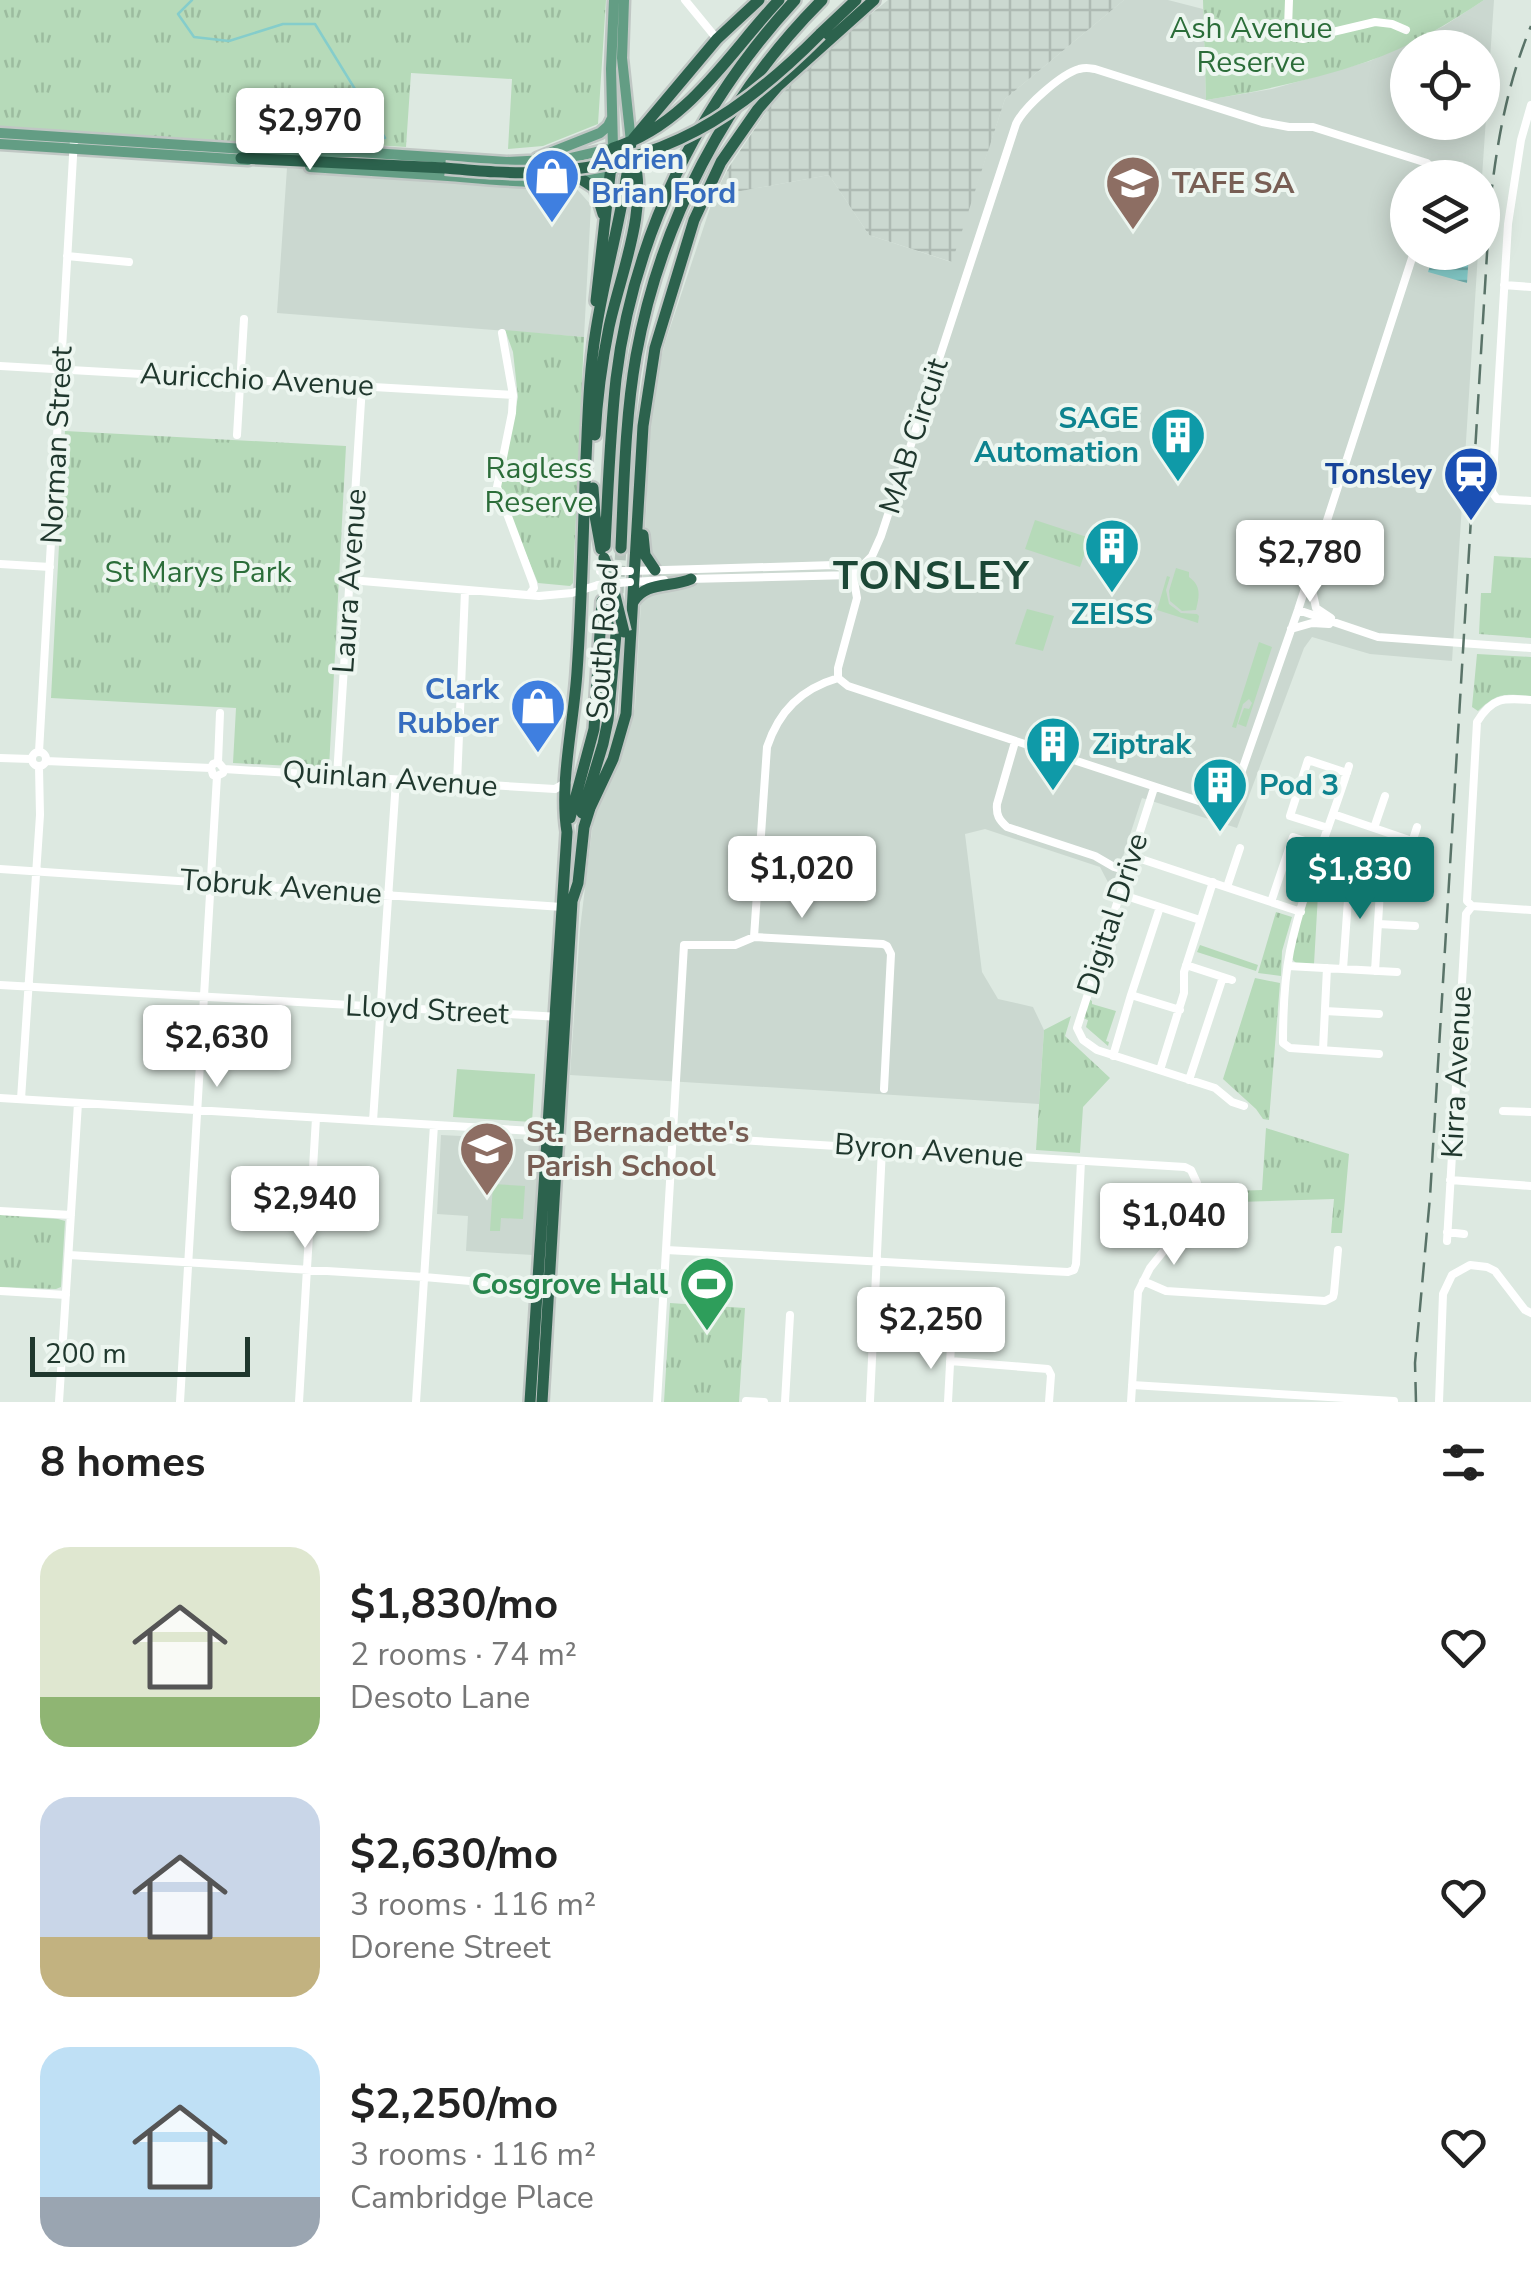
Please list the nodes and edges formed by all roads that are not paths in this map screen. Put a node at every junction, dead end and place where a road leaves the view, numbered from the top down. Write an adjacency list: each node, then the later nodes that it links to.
1 (614, 0): 14 (main road)
2 (624, 0): 20 (main road)
3 (685, 0): 12 (street)
4 (759, 0): 12 (highway)
5 (779, 0): 20 (highway)
6 (794, 0): 44 (highway)
7 (822, 0): 15 (highway)
8 (856, 0): 21 (highway, bridge)
9 (874, 0): 35 (highway, South Road)
10 (1290, 0): 11 (street)
11 (1406, 30)
12 (717, 40): 20 (highway)
13 (1531, 106): 30 (street)
14 (612, 116): 17 (main road); 23 (main road)
15 (728, 120): 35 (highway); 45 (highway)
16 (0, 133): 19 (main road)
17 (613, 141): 20 (highway); 23 (main road); 24 (highway, South Road)
18 (0, 144): 19 (main road)
19 (74, 144): 21 (main road); 23 (main road); 27 (street, Norman Street)
20 (630, 144): 24 (main road); 33 (highway, South Road); 50 (highway)
21 (240, 158): 25 (main road)
22 (1416, 160): 51 (street, MAB Circuit)
23 (526, 162)
24 (612, 170): 25 (main road); 26 (highway, South Road)
25 (581, 179): 26 (highway)
26 (604, 228): 33 (highway, South Road)
27 (67, 256): 28 (street); 37 (street, Norman Street)
28 (129, 262)
29 (1408, 270): 53 (street)
30 (1504, 285): 31 (street); 42 (street)
31 (1531, 287)
32 (244, 319): 38 (street)
33 (596, 330): 49 (highway, South Road)
34 (502, 332): 40 (street)
35 (655, 348): 43 (highway, South Road)
36 (0, 366): 37 (street, Auricchio Avenue)
37 (61, 369): 38 (street, Auricchio Avenue); 47 (street, Norman Street)
38 (241, 380): 39 (street, Auricchio Avenue); 41 (street)
39 (362, 386): 40 (street, Auricchio Avenue); 55 (street, Laura Avenue)
40 (513, 395): 58 (street)
41 (238, 435)
42 (1531, 502)
43 (637, 522): 48 (highway); 52 (highway, South Road)
44 (605, 546)
45 (621, 548)
46 (0, 564): 47 (street)
47 (50, 567): 72 (street, Norman Street)
48 (655, 570): 51 (street); 52 (street)
49 (582, 572): 50 (street); 56 (highway, South Road)
50 (607, 575): 52 (street, bridge); 56 (street, bridge); 63 (highway, bridge)
51 (853, 575): 54 (street); 67 (street)
52 (632, 576): 54 (street); 60 (highway, South Road)
53 (1309, 576): 61 (street); 62 (street)
54 (691, 579): 60 (highway)
55 (350, 580): 57 (street); 74 (street, Laura Avenue)
56 (582, 590): 58 (street); 76 (highway, South Road)
57 (466, 591): 58 (street); 77 (street)
58 (529, 595)
59 (602, 601): 86 (highway)
60 (633, 602): 66 (highway, South Road)
61 (1298, 610): 62 (street); 64 (street)
62 (1338, 624): 64 (street); 65 (street)
63 (621, 628): 66 (highway); 105 (highway)
64 (1292, 629): 78 (street)
65 (1531, 648)
66 (630, 675): 105 (highway, South Road)
67 (838, 678): 70 (street); 113 (street)
68 (1531, 700): 106 (street, Kirra Avenue)
69 (220, 713): 73 (street)
70 (1016, 742): 78 (street); 94 (street)
71 (0, 758): 72 (street, Quinlan Avenue)
72 (39, 762): 73 (street, Quinlan Avenue); 93 (street)
73 (218, 769): 74 (street, Quinlan Avenue); 98 (street)
74 (337, 776): 75 (street, Quinlan Avenue)
75 (396, 780): 77 (street, Quinlan Avenue); 102 (street)
76 (567, 781): 79 (street); 81 (highway, South Road)
77 (457, 783): 79 (street, Quinlan Avenue)
78 (1154, 788): 90 (street, Digital Drive)
79 (555, 790): 81 (street)
80 (1385, 796): 85 (street)
81 (566, 801): 86 (highway, South Road)
82 (1333, 814): 84 (street); 84 (street); 85 (street)
83 (1418, 827): 87 (street)
84 (1328, 828): 88 (street)
85 (1374, 828): 87 (street)
86 (567, 832): 105 (highway, South Road)
87 (1412, 841): 97 (street)
88 (1322, 847): 91 (street); 104 (street)
89 (1240, 848): 100 (street)
90 (1132, 856): 94 (street, Digital Drive); 99 (street)
91 (1315, 868): 95 (street); 109 (street)
92 (0, 869): 93 (street, Tobruk Avenue)
93 (36, 871): 98 (street, Tobruk Avenue); 121 (street)
94 (1127, 871): 103 (street, Digital Drive)
95 (1350, 872): 96 (street); 117 (street)
96 (1382, 875): 97 (street); 111 (street)
97 (1406, 876): 101 (street)
98 (211, 882): 102 (street, Tobruk Avenue); 123 (street)
99 (1213, 882): 100 (street); 110 (street)
100 (1228, 887): 104 (street)
101 (1423, 890)
102 (387, 893): 105 (street, Tobruk Avenue); 124 (street)
103 (1120, 894): 107 (street); 131 (street, Digital Drive)
104 (1272, 902): 109 (street)
105 (567, 904): 128 (highway, South Road)
106 (1470, 904): 108 (street); 149 (street, Kirra Avenue)
107 (1160, 907): 110 (street); 122 (street)
108 (1531, 910)
109 (1300, 912): 115 (street)
110 (1200, 920): 114 (street)
111 (1378, 924): 112 (street); 118 (street)
112 (1415, 926)
113 (754, 937): 134 (street); 146 (street)
114 (1186, 965): 125 (street); 133 (street)
115 (1288, 966): 116 (street); 129 (street)
116 (1327, 968): 117 (street); 126 (street)
117 (1344, 969): 118 (street)
118 (1375, 971): 119 (street)
119 (1397, 972)
120 (0, 984): 121 (street, Lloyd Street)
121 (28, 986): 123 (street, Lloyd Street); 136 (street)
122 (1132, 994): 125 (street); 131 (street)
123 (204, 998): 124 (street, Lloyd Street); 139 (street)
124 (380, 1008): 128 (street, Lloyd Street); 143 (street)
125 (1180, 1010): 132 (street)
126 (1325, 1011): 127 (street); 129 (street)
127 (1379, 1014)
128 (559, 1017): 145 (highway, South Road)
129 (1323, 1050): 130 (street)
130 (1380, 1054)
131 (1114, 1056): 132 (street)
132 (1160, 1070): 133 (street)
133 (1189, 1080): 138 (street)
134 (884, 1088)
135 (0, 1098): 136 (street)
136 (21, 1100): 137 (street)
137 (78, 1103): 139 (street); 152 (street)
138 (1244, 1106)
139 (197, 1110): 142 (street); 158 (street)
140 (1503, 1111): 141 (street)
141 (1531, 1112)
142 (316, 1118): 143 (street); 159 (street)
143 (373, 1121): 144 (street)
144 (434, 1125): 145 (street); 160 (street)
145 (552, 1132): 162 (highway, South Road)
146 (672, 1136): 147 (street, Byron Avenue); 154 (street)
147 (882, 1148): 148 (street, Byron Avenue); 157 (street)
148 (1082, 1160): 157 (street); 161 (street, Byron Avenue)
149 (1450, 1180): 150 (street, Kirra Avenue); 153 (street, Kirra Avenue)
150 (1531, 1186)
151 (0, 1212): 152 (street)
152 (71, 1215): 156 (street)
153 (1464, 1234)
154 (666, 1250): 157 (street); 178 (street)
155 (1338, 1250): 161 (street)
156 (68, 1255): 158 (street); 164 (street)
157 (876, 1261): 181 (street)
158 (188, 1262): 159 (street); 173 (street)
159 (307, 1270): 160 (street); 174 (street)
160 (424, 1277): 162 (street); 175 (street)
161 (1143, 1281): 169 (street)
162 (543, 1287): 176 (highway, South Road); 177 (highway, South Road)
163 (0, 1292): 164 (street)
164 (66, 1295): 172 (street)
165 (1531, 1313): 185 (street)
166 (790, 1315): 180 (street)
167 (951, 1345): 168 (street)
168 (950, 1361): 182 (street); 183 (street)
169 (1132, 1384): 171 (street); 184 (street)
170 (746, 1401): 179 (street)
171 (1394, 1401)
172 (58, 1402)
173 (180, 1402)
174 (300, 1402)
175 (416, 1402)
176 (530, 1402)
177 (542, 1402)
178 (657, 1402)
179 (764, 1402)
180 (785, 1402)
181 (870, 1402)
182 (948, 1402)
183 (1049, 1402)
184 (1131, 1402)
185 (1439, 1402)

